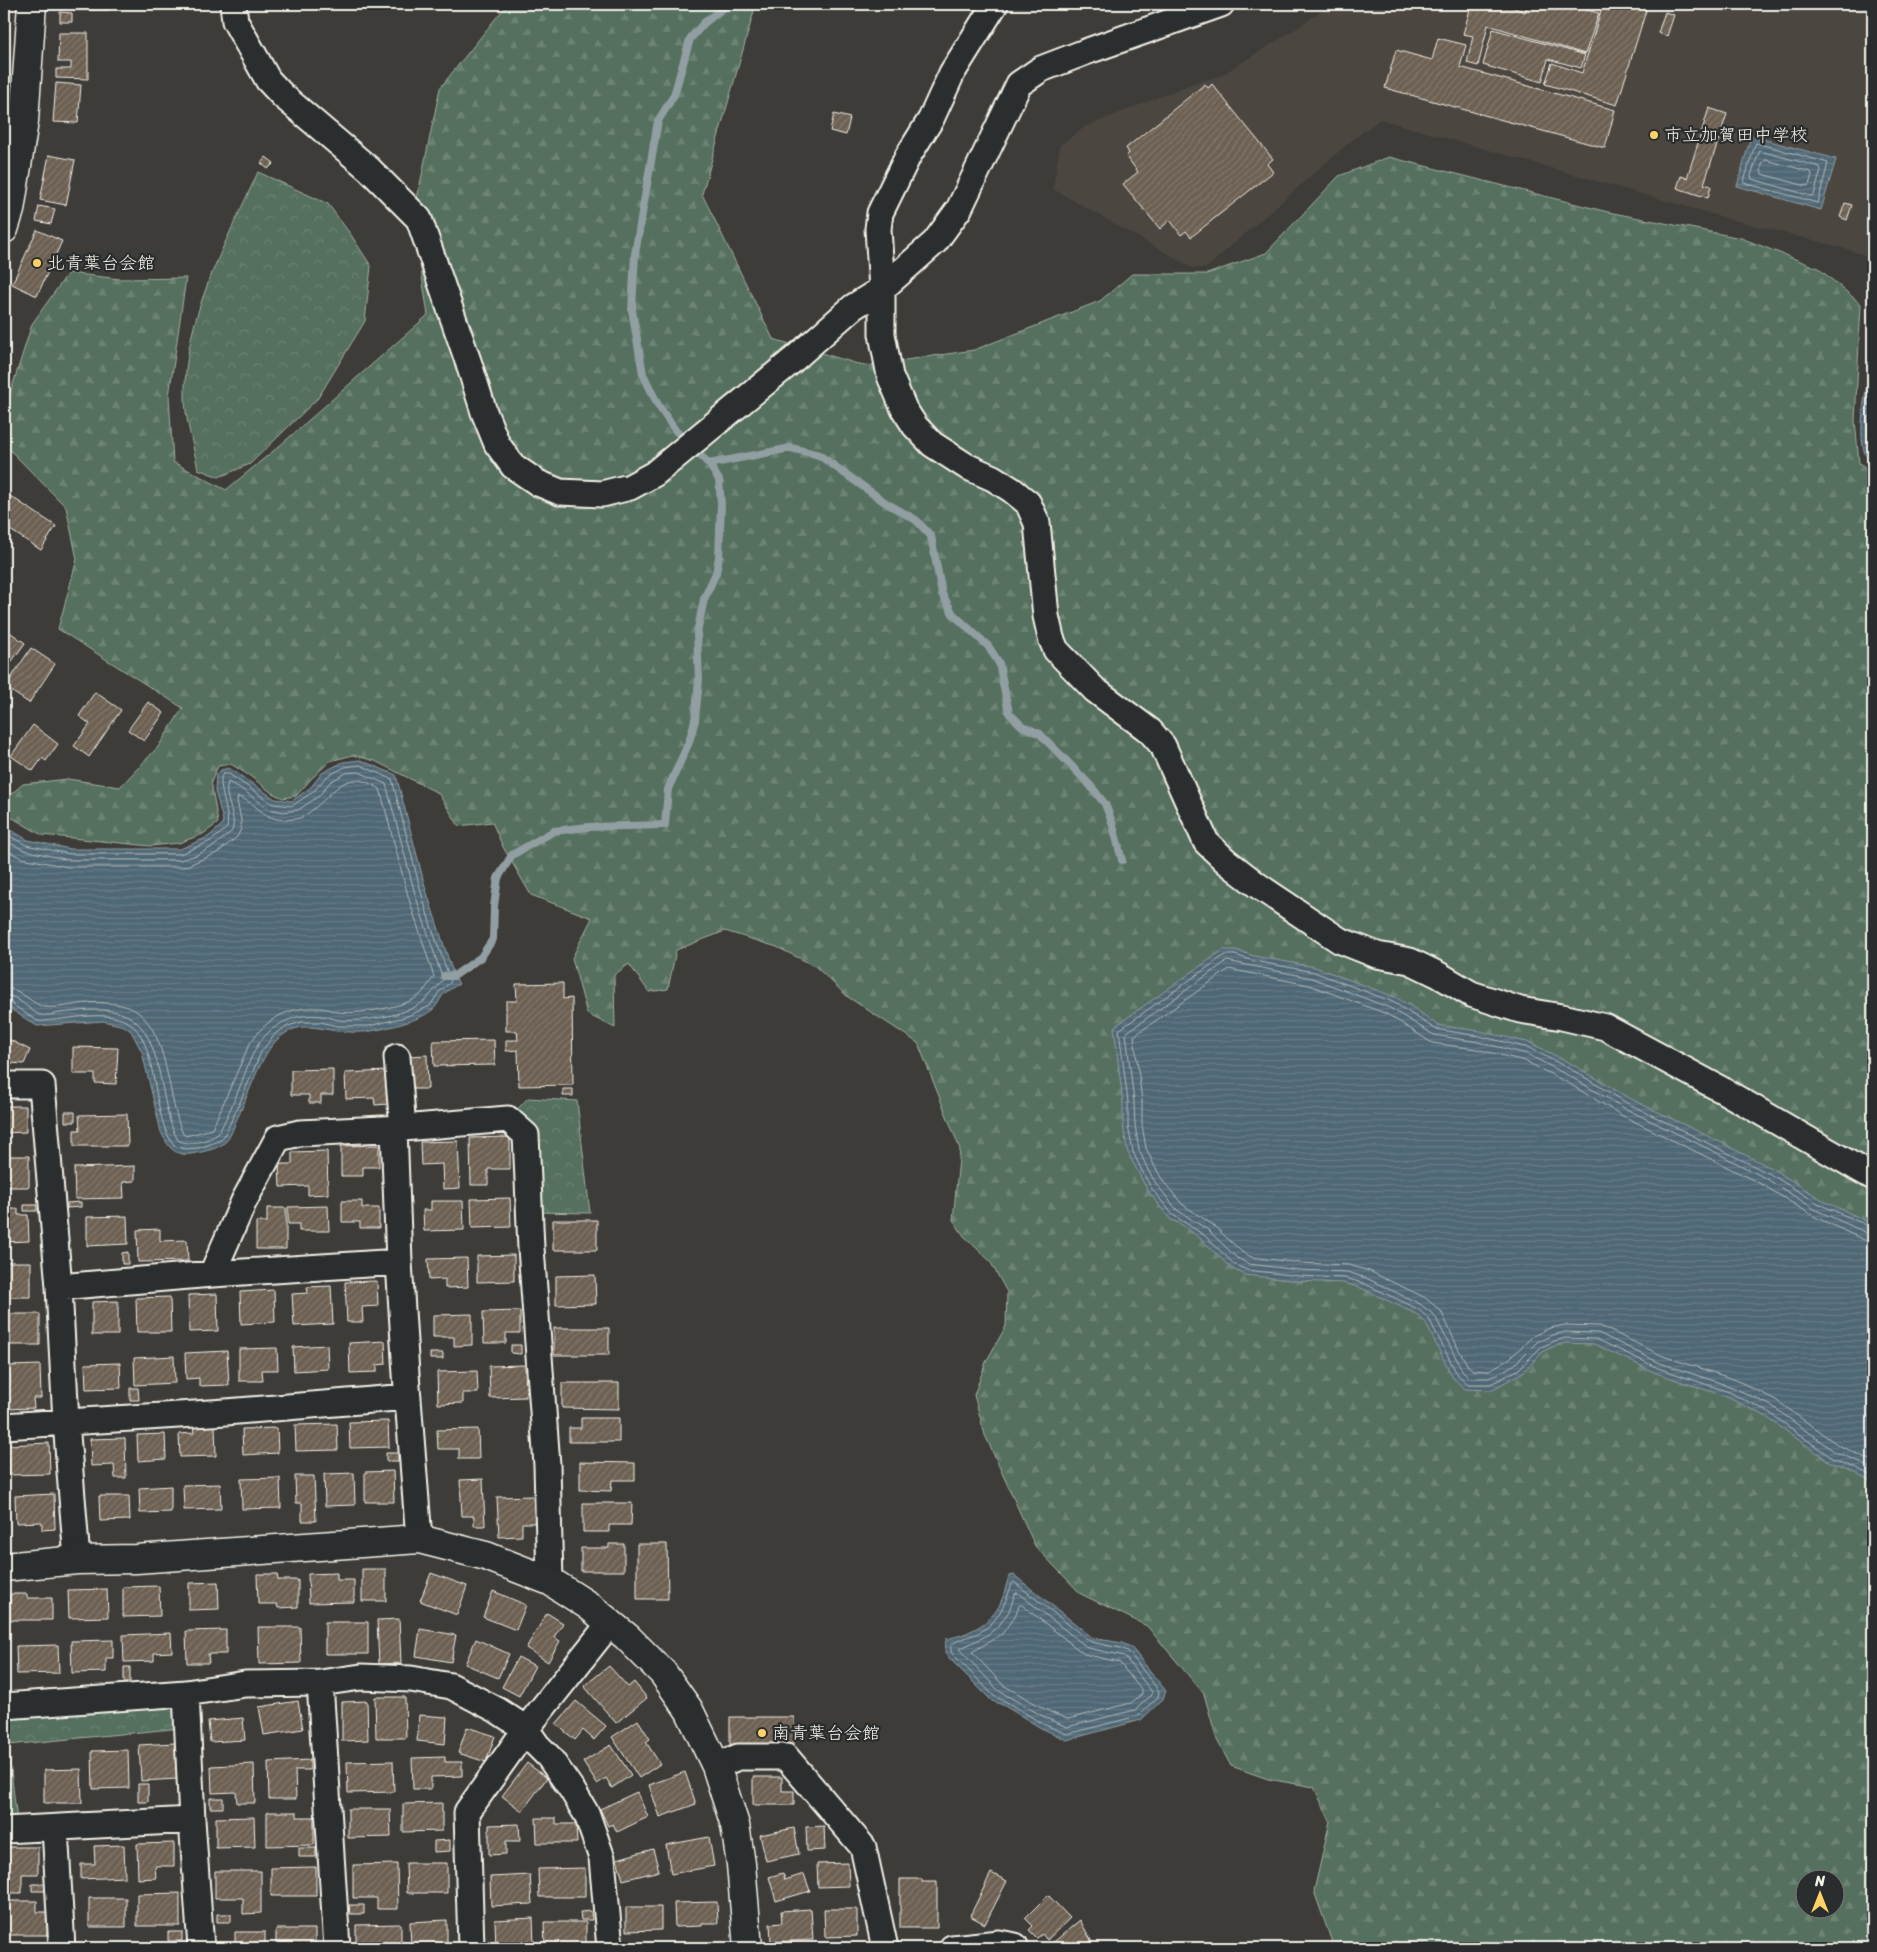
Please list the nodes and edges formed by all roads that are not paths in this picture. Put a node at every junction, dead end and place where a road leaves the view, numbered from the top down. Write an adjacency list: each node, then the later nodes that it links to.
1 (32, 4): 5 (street)
2 (233, 4): 6 (street)
3 (995, 4): 6 (street)
4 (1221, 4): 6 (street)
5 (4, 229)
6 (882, 289): 10 (street)
7 (397, 1057): 9 (street)
8 (4, 1085): 13 (street)
9 (398, 1128): 11 (street); 12 (street); 20 (street)
10 (1873, 1177)
11 (399, 1262): 12 (street); 14 (street)
12 (212, 1274): 13 (street)
13 (59, 1287): 15 (street)
14 (408, 1397): 15 (street); 17 (street)
15 (66, 1422): 16 (street); 18 (street)
16 (4, 1426)
17 (419, 1539): 18 (street); 20 (street)
18 (77, 1560): 19 (street)
19 (4, 1567)
20 (550, 1581): 21 (street)
21 (610, 1623): 25 (street); 26 (street)
22 (320, 1683): 23 (street); 25 (street); 32 (street)
23 (186, 1693): 24 (street); 27 (street)
24 (4, 1706)
25 (526, 1730): 33 (street); 34 (street)
26 (716, 1766): 35 (street); 36 (street)
27 (192, 1820): 28 (street); 31 (street)
28 (55, 1828): 29 (street); 30 (street)
29 (4, 1830)
30 (62, 1948)
31 (201, 1948)
32 (337, 1948)
33 (471, 1948)
34 (610, 1948)
35 (748, 1948)
36 (886, 1948)
37 (952, 1948): 38 (street)
38 (1016, 1948)

